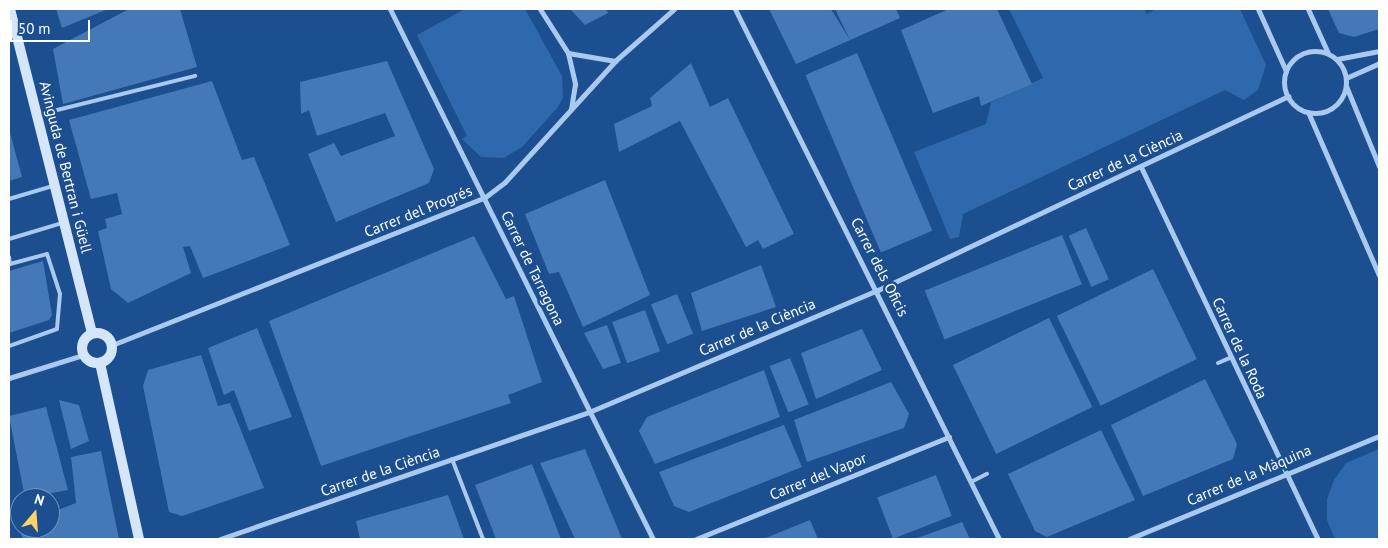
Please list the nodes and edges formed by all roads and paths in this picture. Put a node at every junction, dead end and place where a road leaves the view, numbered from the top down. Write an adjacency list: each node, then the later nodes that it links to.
1 (390, 9): 25 (street, Carrer de Tarragona)
2 (540, 9): 9 (street)
3 (674, 9): 12 (street, Carrer del Progrés)
4 (735, 9): 31 (street, Carrer dels Oficis)
5 (1258, 9): 14 (street)
6 (1308, 9): 10 (street)
7 (11, 15): 21 (street, Avinguda de Bertran i Güell)
8 (1379, 51): 11 (street)
9 (568, 53): 12 (street); 19 (street)
10 (1328, 53): 11 (street); 14 (street)
11 (1337, 59): 16 (street)
12 (616, 61): 19 (street, Carrer del Progrés)
13 (1379, 63): 16 (street)
14 (1286, 71): 18 (street)
15 (195, 76): 21 (lane)
16 (1346, 78): 17 (street)
17 (1346, 86): 20 (street); 22 (street)
18 (1288, 96): 20 (street); 23 (street, Carrer de la Ciència)
19 (571, 110): 25 (street, Carrer del Progrés)
20 (1308, 112): 30 (street)
21 (37, 116): 24 (street, Avinguda de Bertran i Güell)
22 (1379, 166)
23 (1141, 167): 31 (street, Carrer de la Ciència); 36 (street, Carrer de la Roda)
24 (55, 185): 26 (lane); 27 (street, Avinguda de Bertran i Güell)
25 (484, 198): 34 (street, Carrer del Progrés); 40 (street, Carrer de Tarragona)
26 (9, 199)
27 (65, 223): 28 (lane); 32 (street, Avinguda de Bertran i Güell)
28 (9, 239)
29 (9, 257): 33 (lane)
30 (1379, 275)
31 (878, 290): 40 (street, Carrer de la Ciència); 42 (street, Carrer dels Oficis)
32 (92, 333): 34 (street); 35 (street)
33 (9, 346)
34 (112, 346): 37 (street)
35 (83, 355): 37 (street); 39 (street)
36 (1230, 358): 38 (lane); 45 (street, Carrer de la Roda)
37 (100, 363): 47 (street)
38 (1218, 364)
39 (9, 378)
40 (589, 412): 43 (street, Carrer de la Ciència); 50 (street, Carrer de Tarragona)
41 (1379, 436): 45 (street, Carrer de la Màquina)
42 (949, 437): 46 (street, Carrer dels Oficis); 51 (street, Carrer del Vapor)
43 (452, 460): 48 (street, Carrer de la Ciència); 49 (lane)
44 (987, 474): 46 (lane)
45 (1285, 474): 53 (street, Carrer de la Màquina); 54 (street, Carrer de la Roda)
46 (971, 482): 52 (street, Carrer dels Oficis)
47 (139, 539)
48 (220, 539)
49 (483, 539)
50 (653, 539)
51 (696, 539)
52 (999, 539)
53 (1129, 539)
54 (1318, 539)

